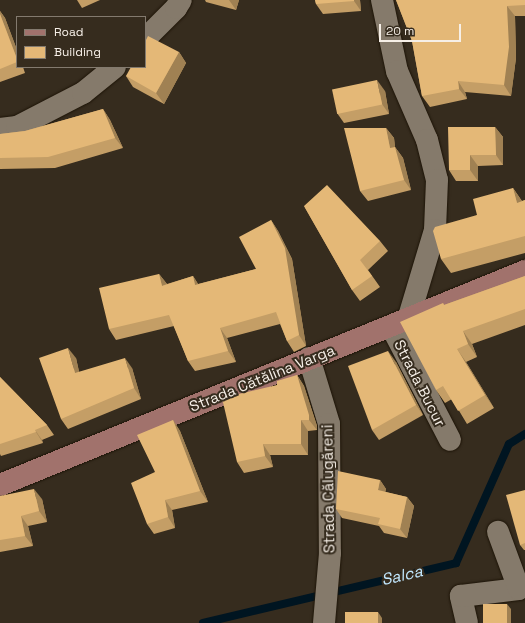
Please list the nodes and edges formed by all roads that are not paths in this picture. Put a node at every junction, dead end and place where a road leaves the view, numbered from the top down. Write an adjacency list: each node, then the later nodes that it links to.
1 (181, 0): 3 (street)
2 (382, 0): 7 (street)
3 (146, 38)
4 (114, 68): 5 (street)
5 (0, 129)
6 (525, 271): 7 (main road, Strada Cătălina Varga)
7 (399, 323): 8 (main road, Strada Cătălina Varga); 9 (street, Strada Bucur)
8 (309, 358): 10 (main road, Strada Cătălina Varga); 12 (street, Strada Călugăreni)
9 (450, 440)
10 (0, 485)
11 (498, 532): 13 (street)
12 (324, 623)
13 (467, 623)

